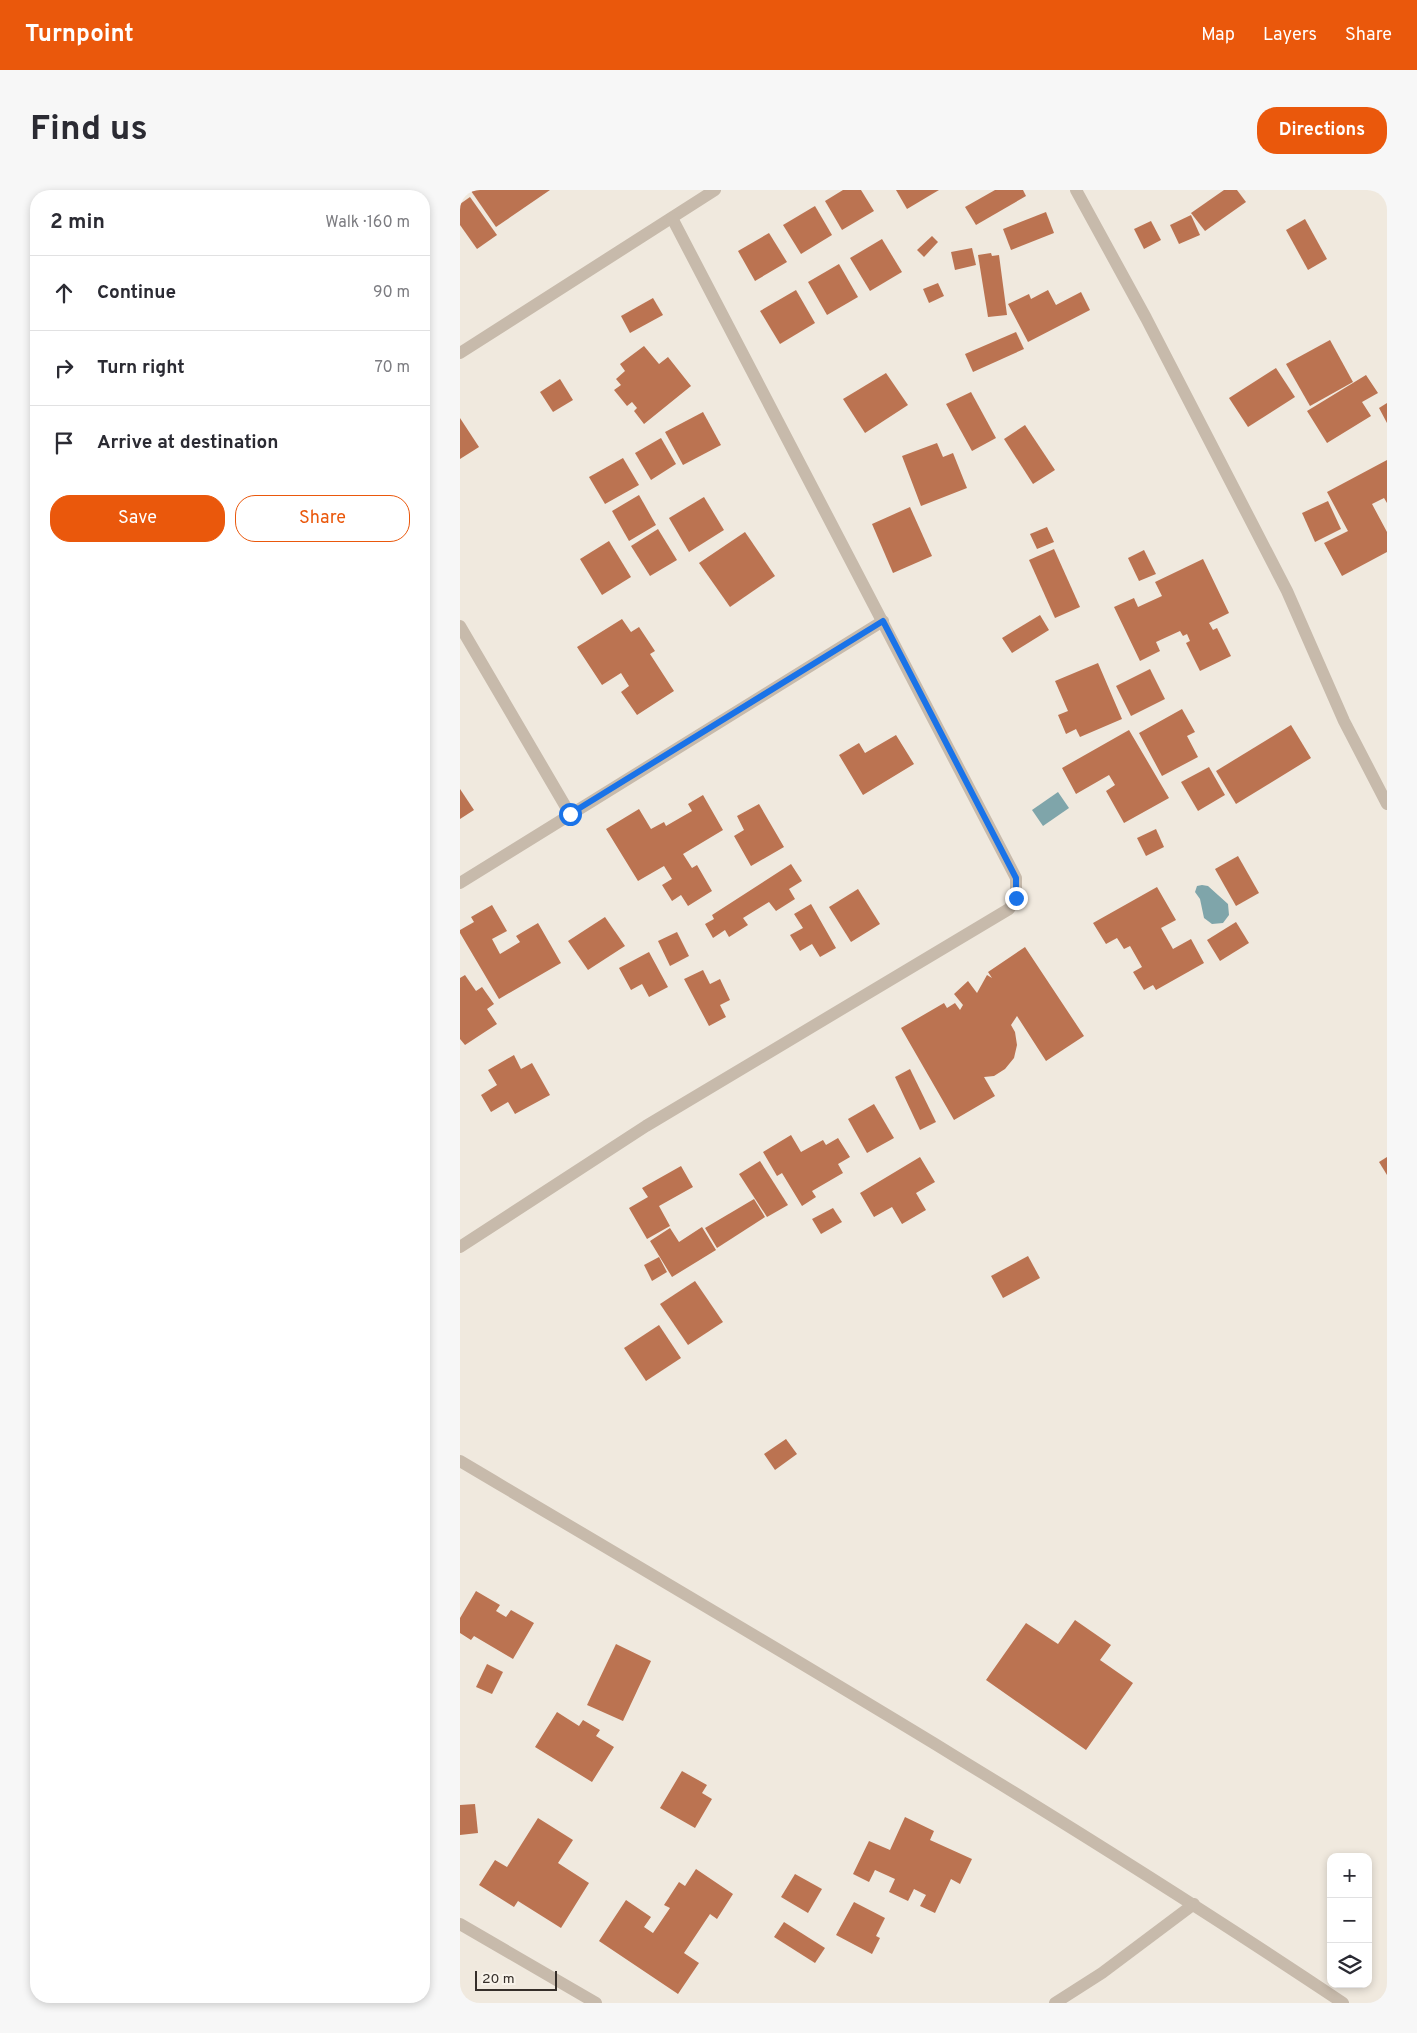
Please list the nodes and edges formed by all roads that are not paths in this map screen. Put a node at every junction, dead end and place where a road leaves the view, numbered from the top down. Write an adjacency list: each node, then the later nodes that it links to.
1 (715, 190): 3 (street)
2 (1076, 190): 7 (street)
3 (672, 218): 4 (street); 5 (street)
4 (460, 353)
5 (883, 621): 8 (street); 10 (street)
6 (460, 626): 8 (street)
7 (1387, 804)
8 (570, 814): 9 (street)
9 (460, 883)
10 (460, 1247)
11 (460, 1460): 12 (street)
12 (1194, 1904): 15 (street); 16 (street)
13 (460, 1924): 14 (street)
14 (596, 2003)
15 (1055, 2003)
16 (1343, 2003)

